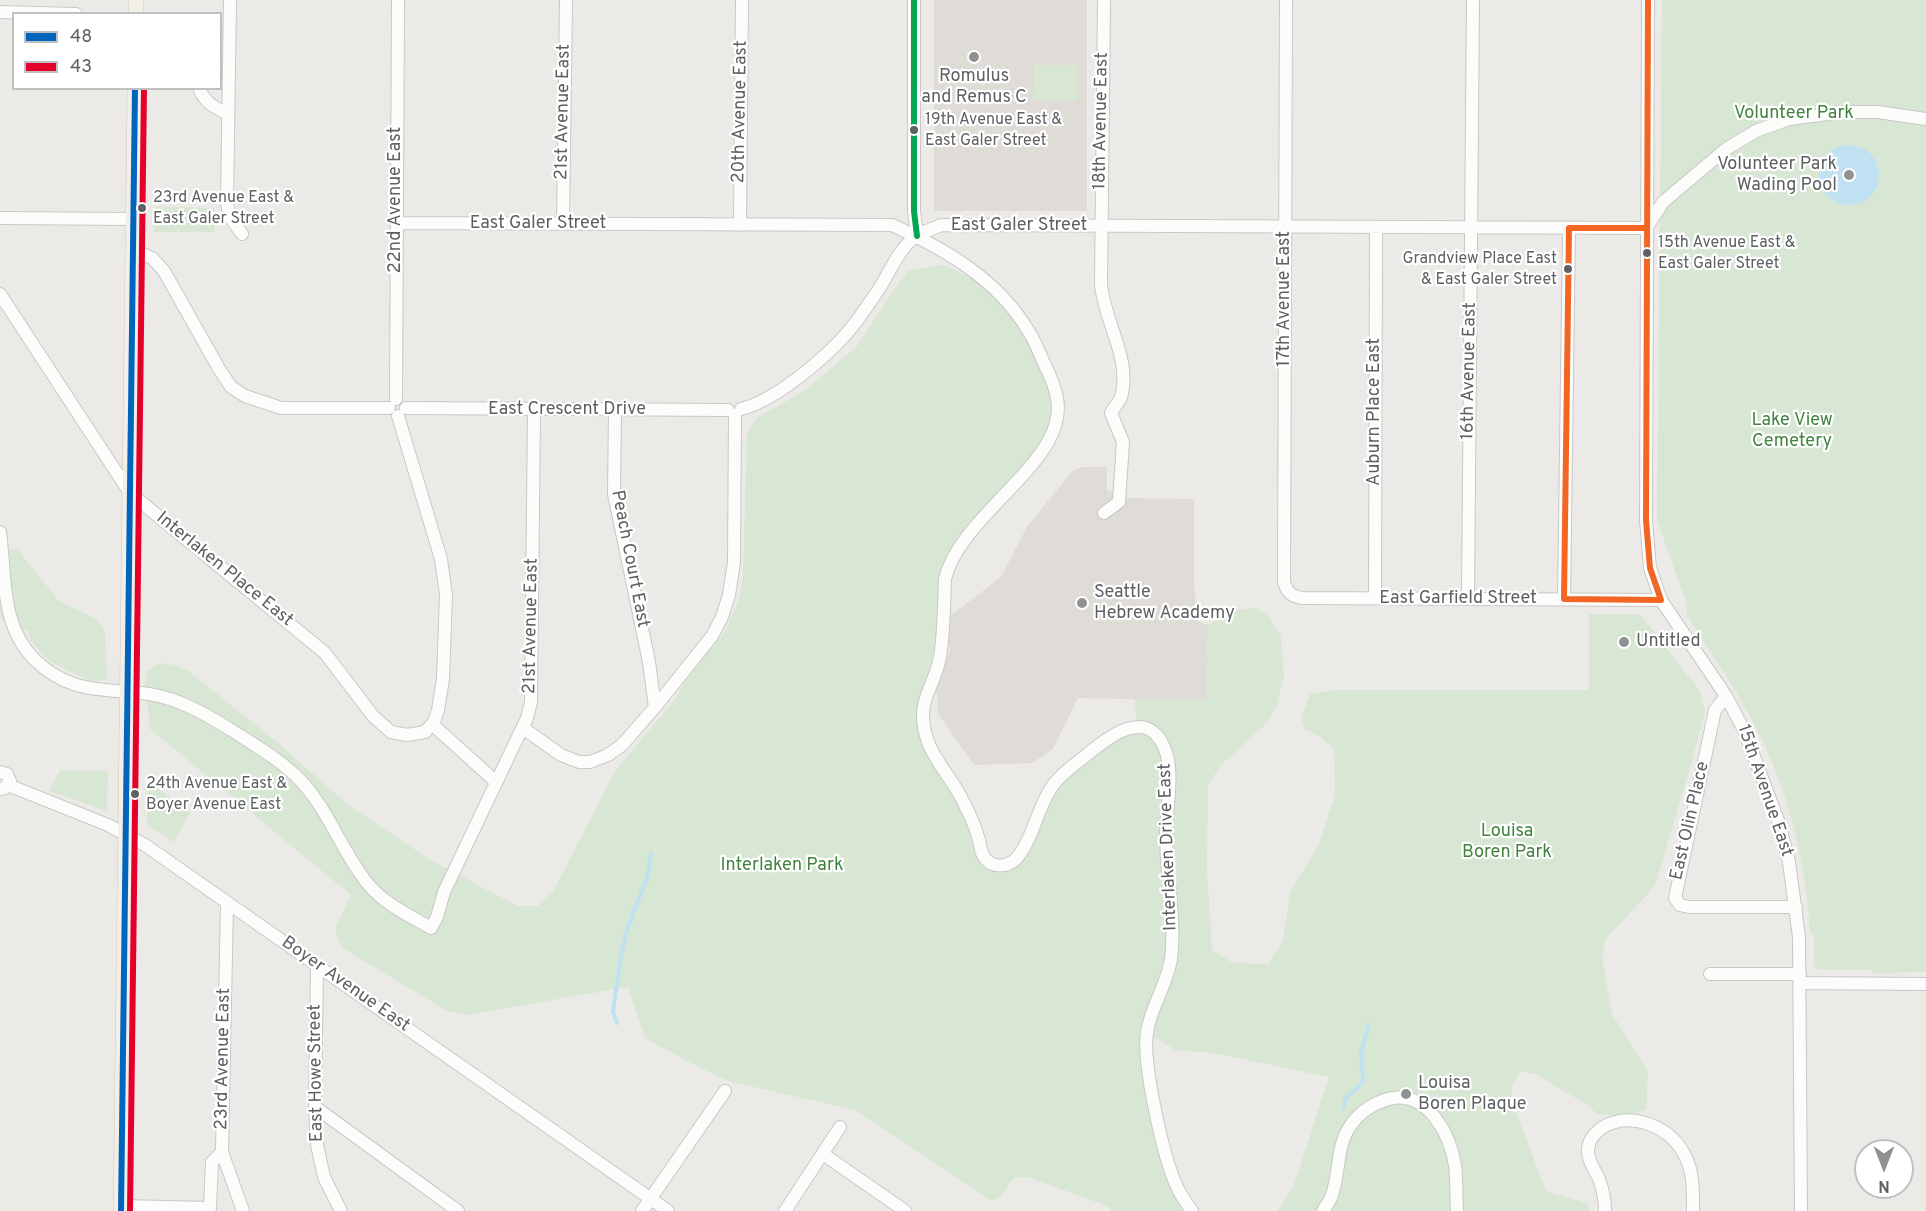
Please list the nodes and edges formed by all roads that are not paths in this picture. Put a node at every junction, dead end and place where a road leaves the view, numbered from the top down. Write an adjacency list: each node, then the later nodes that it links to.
1 (230, 0): 12 (street)
2 (398, 0): 16 (street, 22nd Avenue East)
3 (566, 0): 17 (street, 21st Avenue East)
4 (742, 0): 18 (street, 20th Avenue East)
5 (914, 0): 26 (street)
6 (1104, 0): 19 (street, 18th Avenue East)
7 (1287, 0): 20 (street, 17th Avenue East)
8 (1473, 0): 22 (street, 16th Avenue East)
9 (1648, 0): 24 (street, 15th Avenue East)
10 (135, 90): 15 (main road)
11 (200, 90): 12 (street)
12 (228, 114): 25 (street)
13 (1926, 119): 24 (street)
14 (0, 218): 15 (street)
15 (133, 219): 27 (main road)
16 (396, 223): 17 (street, East Galer Street); 29 (street, 22nd Avenue East)
17 (563, 224): 18 (street, East Galer Street)
18 (740, 225): 26 (street, East Galer Street)
19 (1100, 226): 20 (street, East Galer Street); 26 (street, East Galer Street); 34 (street, 18th Avenue East)
20 (1286, 227): 21 (street, East Galer Street); 36 (street, 17th Avenue East)
21 (1376, 227): 22 (street, East Galer Street); 37 (street, Auburn Place East)
22 (1472, 227): 23 (street, East Galer Street); 38 (street, 16th Avenue East)
23 (1569, 228): 24 (street, East Galer Street); 39 (street)
24 (1646, 228): 40 (street, 15th Avenue East)
25 (242, 234)
26 (917, 236): 32 (street, East Crescent Drive); 70 (street, Interlaken Drive East)
27 (133, 250): 29 (street, East Crescent Drive); 33 (main road)
28 (0, 294): 33 (street, Interlaken Place East)
29 (397, 408): 30 (street, East Crescent Drive); 44 (street, 22nd Avenue East)
30 (534, 410): 31 (street, East Crescent Drive); 45 (street, 21st Avenue East)
31 (615, 410): 32 (street, East Crescent Drive); 43 (street, Peach Court East)
32 (735, 411): 43 (street)
33 (130, 493): 41 (main road); 44 (street, Interlaken Place East)
34 (1104, 513)
35 (0, 532): 41 (street)
36 (1292, 596): 37 (street, East Garfield Street)
37 (1375, 598): 38 (street, East Garfield Street)
38 (1468, 599): 39 (street, East Garfield Street)
39 (1564, 599): 40 (street, East Garfield Street)
40 (1661, 600): 42 (street, 15th Avenue East)
41 (128, 693): 47 (street, 21st Avenue East); 49 (main road)
42 (1726, 696): 51 (street, 15th Avenue East); 51 (street, East Olin Place)
43 (655, 707): 45 (street)
44 (432, 724): 47 (street)
45 (523, 728): 47 (street, 21st Avenue East)
46 (0, 772): 48 (street)
47 (496, 782)
48 (4, 787): 49 (street, Boyer Avenue East)
49 (125, 833): 50 (street, Boyer Avenue East); 62 (main road)
50 (227, 903): 52 (street, Boyer Avenue East); 59 (street, 23rd Avenue East)
51 (1796, 907): 54 (street, 15th Avenue East)
52 (317, 966): 57 (street, East Howe Street); 61 (street, Boyer Avenue East)
53 (1710, 974): 54 (street)
54 (1800, 978): 55 (street); 75 (street, 15th Avenue East)
55 (1926, 984)
56 (725, 1091): 61 (street)
57 (315, 1107): 64 (street, East Howe Street); 65 (street)
58 (840, 1127): 60 (street)
59 (222, 1152): 62 (street); 63 (street, 23rd Avenue East)
60 (823, 1154): 68 (street); 69 (street)
61 (651, 1199): 66 (street); 67 (street, Boyer Avenue East)
62 (121, 1209)
63 (243, 1211)
64 (341, 1211)
65 (458, 1211)
66 (642, 1211)
67 (668, 1211)
68 (785, 1211)
69 (905, 1211)
70 (1192, 1211)
71 (1323, 1211): 72 (street)
72 (1457, 1211)
73 (1605, 1211): 74 (street)
74 (1693, 1211)
75 (1801, 1211)

